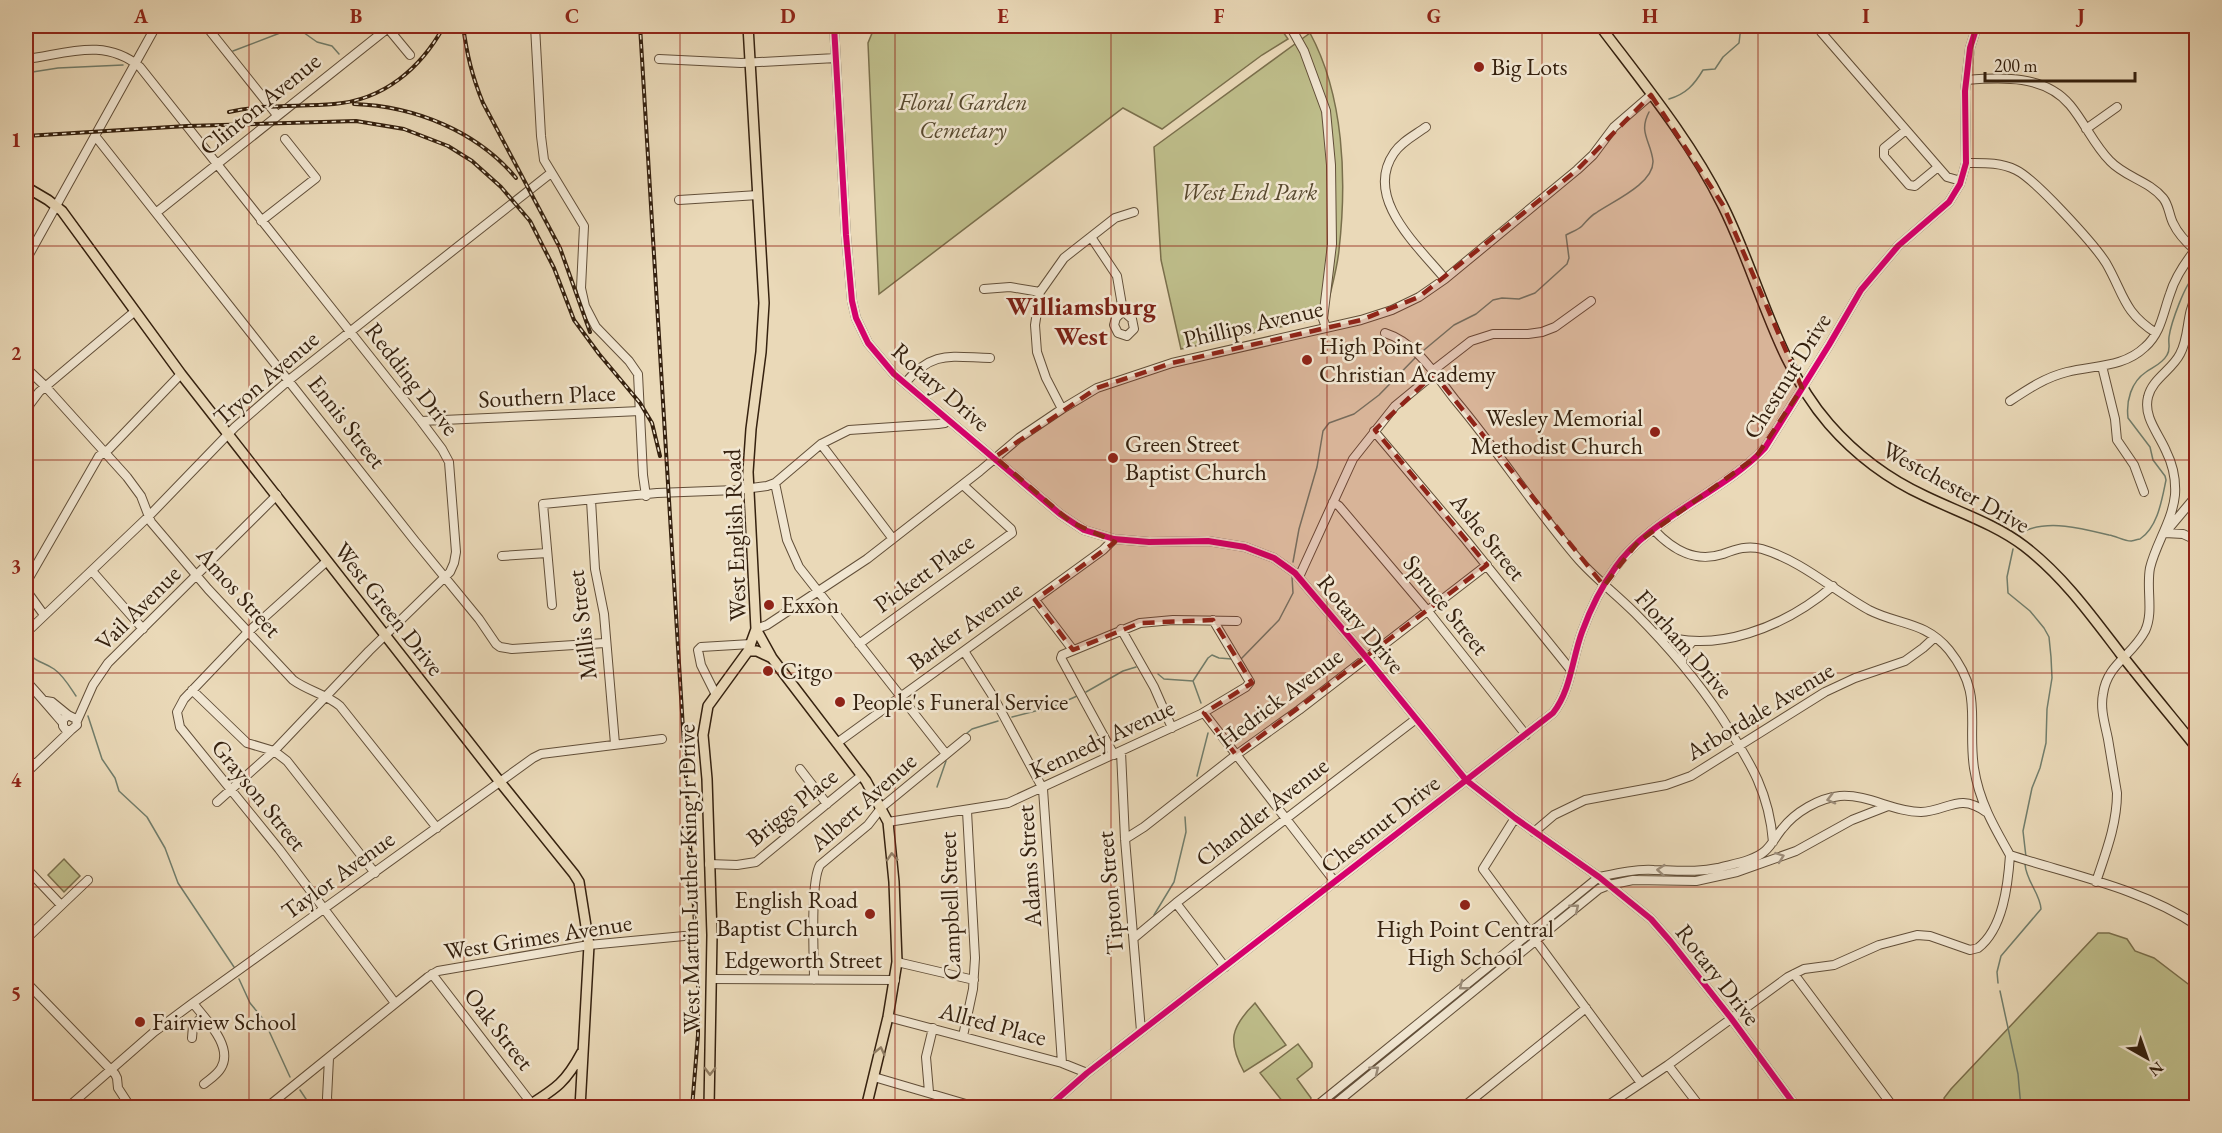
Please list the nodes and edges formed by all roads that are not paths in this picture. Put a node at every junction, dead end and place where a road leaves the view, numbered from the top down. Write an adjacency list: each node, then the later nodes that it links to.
1 (156, 26): 16 (street)
2 (206, 26): 20 (street)
3 (535, 26): 29 (street)
4 (748, 26): 15 (main road, West English Road)
5 (834, 26): 12 (street, Rotary Drive)
6 (1290, 26): 48 (street)
7 (1600, 26): 18 (main road, Westchester Drive)
8 (1977, 26): 17 (street, Chestnut Drive)
9 (387, 27): 11 (street); 20 (street, Clinton Avenue)
10 (1821, 32): 23 (street)
11 (410, 55)
12 (836, 58): 15 (street); 58 (street, Rotary Drive)
13 (26, 59): 16 (street)
14 (659, 59): 15 (street)
15 (750, 62): 32 (main road, West English Road)
16 (135, 63): 24 (street); 27 (street, Redding Drive)
17 (1967, 80): 22 (street); 26 (street, Chestnut Drive)
18 (1651, 94): 41 (street, Phillips Avenue); 60 (main road, Westchester Drive)
19 (2117, 106): 22 (street)
20 (277, 115): 27 (street, Clinton Avenue)
21 (1426, 127): 41 (street)
22 (2086, 129): 39 (street)
23 (1906, 130): 28 (street); 28 (street)
24 (96, 137): 34 (street); 35 (street, Ennis Street)
25 (285, 139): 37 (street)
26 (1966, 163): 30 (street, Chestnut Drive); 51 (street)
27 (216, 164): 35 (street, Clinton Avenue); 37 (street, Redding Drive)
28 (1938, 167): 30 (street)
29 (551, 173): 49 (street, Tryon Avenue); 63 (street)
30 (1961, 181): 60 (street, Chestnut Drive)
31 (26, 187): 34 (main road, West Green Drive)
32 (758, 195): 33 (street); 74 (main road, West English Road)
33 (679, 200)
34 (57, 207): 40 (street); 47 (main road, West Green Drive)
35 (157, 212): 57 (street, Ennis Street)
36 (1134, 212): 38 (street)
37 (261, 221): 49 (street, Redding Drive)
38 (1090, 237): 43 (street); 46 (street)
39 (2196, 251): 51 (street)
40 (26, 261)
41 (1445, 279): 48 (street, Phillips Avenue)
42 (984, 289): 43 (street)
43 (1040, 292): 62 (street)
44 (2196, 298): 83 (street)
45 (1591, 301): 55 (street)
46 (1123, 311)
47 (134, 312): 56 (main road, West Green Drive); 59 (street)
48 (1326, 327): 62 (street, Phillips Avenue)
49 (350, 332): 57 (street, Tryon Avenue); 66 (street, Redding Drive)
50 (1385, 333): 55 (street, Florham Drive)
51 (2156, 333): 53 (street)
52 (990, 358): 58 (street)
53 (2102, 366): 61 (street); 75 (street)
54 (26, 368): 59 (street, Amos Street)
55 (1433, 373): 67 (street); 96 (street, Florham Drive)
56 (181, 374): 68 (main road, West Green Drive); 70 (street)
57 (289, 380): 68 (street, Tryon Avenue); 94 (street, Ennis Street)
58 (905, 383): 65 (street, Rotary Drive)
59 (45, 386): 64 (street); 70 (street, Amos Street)
60 (1802, 388): 82 (street, Chestnut Drive); 121 (main road, Westchester Drive)
61 (2010, 401)
62 (1062, 408): 71 (street, Phillips Avenue)
63 (640, 411): 66 (street, Southern Place); 77 (street)
64 (26, 416)
65 (948, 420): 69 (street); 71 (street, Rotary Drive)
66 (421, 422): 94 (street, Redding Drive)
67 (1374, 431): 80 (street); 90 (street, Ashe Street)
68 (229, 434): 76 (main road, West Green Drive); 81 (street, Tryon Avenue)
69 (821, 444): 72 (street); 84 (street)
70 (105, 452): 81 (street, Amos Street); 95 (street)
71 (995, 457): 73 (street, Phillips Avenue); 85 (street, Rotary Drive)
72 (775, 483): 74 (street); 99 (street)
73 (963, 485): 84 (street, Phillips Avenue); 116 (street, Pickett Place)
74 (748, 488): 77 (street); 107 (main road, West English Road)
75 (2144, 492)
76 (278, 495): 89 (main road, West Green Drive); 92 (street, Vail Avenue)
77 (646, 496): 79 (street)
78 (2196, 496): 83 (street)
79 (591, 500): 87 (street); 115 (street, Millis Street)
80 (1333, 502): 93 (street); 102 (street, Spruce Street)
81 (149, 516): 91 (street, Tryon Avenue); 92 (street, Amos Street)
82 (1654, 530): 96 (street, Chestnut Drive); 97 (street)
83 (2165, 532): 86 (street); 121 (street)
84 (893, 539): 99 (street, Phillips Avenue)
85 (1114, 539): 93 (street, Rotary Drive); 100 (street, Barker Avenue)
86 (2196, 540)
87 (547, 553): 88 (street); 101 (street)
88 (502, 556)
89 (327, 561): 109 (street); 112 (main road, West Green Drive)
90 (1487, 565): 102 (street, Hedrick Avenue); 124 (street, Ashe Street)
91 (92, 571): 103 (street, Tryon Avenue); 106 (street)
92 (198, 576): 106 (street, Vail Avenue); 109 (street, Amos Street)
93 (1299, 577): 120 (street, Rotary Drive)
94 (445, 578): 112 (street, Redding Drive); 115 (street, Ennis Street)
95 (26, 583)
96 (1604, 586): 110 (street, Florham Drive); 124 (street, Chestnut Drive)
97 (1833, 586): 113 (street); 114 (street)
98 (26, 590): 103 (street)
99 (817, 592): 107 (street, Phillips Avenue); 116 (street)
100 (1035, 600): 118 (street); 119 (street, Barker Avenue)
101 (552, 605)
102 (1427, 610): 120 (street, Hedrick Avenue); 134 (street, Spruce Street)
103 (44, 615): 111 (street, Tryon Avenue)
104 (1213, 620): 105 (street); 108 (street); 130 (street, Kennedy Avenue)
105 (1238, 621)
106 (143, 629): 132 (street, Vail Avenue)
107 (756, 629): 117 (main road, West Martin Luther King Jr Drive); 122 (main road, West English Road)
108 (1121, 629): 118 (street); 133 (street)
109 (248, 632): 126 (street); 128 (street, Amos Street)
110 (1653, 632): 114 (street); 123 (street, Florham Drive)
111 (26, 633)
112 (386, 635): 128 (street, Redding Drive); 152 (main road, West Green Drive)
113 (1935, 637): 140 (street, Arbordale Avenue); 160 (street)
114 (1692, 642): 123 (street)
115 (606, 643): 137 (street, Millis Street)
116 (859, 644): 129 (street)
117 (749, 648): 122 (main road); 127 (main road, West Martin Luther King Jr Drive); 127 (street)
118 (1073, 650): 144 (street, Tipton Street)
119 (964, 651): 129 (street, Barker Avenue); 153 (street, Adams Street)
120 (1366, 657): 131 (street, Rotary Drive); 145 (street, Hedrick Avenue)
121 (2123, 657): 141 (main road, Westchester Drive); 176 (street)
122 (772, 658): 138 (main road, West English Road)
123 (1682, 664): 140 (street, Florham Drive)
124 (1570, 669): 134 (street, Chestnut Drive)
125 (26, 681): 132 (street)
126 (192, 690): 142 (street); 154 (street, Grayson Street)
127 (716, 694): 170 (main road, West Martin Luther King Jr Drive)
128 (326, 696): 142 (street, Redding Drive); 164 (street, Amos Street)
129 (901, 697): 138 (street, Barker Avenue); 143 (street)
130 (1204, 713): 133 (street, Kennedy Avenue); 145 (street)
131 (1416, 719): 151 (street, Rotary Drive); 162 (street, Chandler Avenue)
132 (68, 720): 139 (street, Vail Avenue); 139 (street, Vail Avenue)
133 (1172, 728): 144 (street, Kennedy Avenue)
134 (1526, 735): 151 (street, Chestnut Drive)
135 (662, 738): 137 (street, Taylor Avenue)
136 (966, 738): 143 (street, Albert Avenue)
137 (615, 744): 152 (street, Taylor Avenue)
138 (837, 744): 150 (main road, West English Road)
139 (52, 746): 147 (street, Vail Avenue)
140 (1739, 746): 165 (street, Arbordale Avenue); 167 (street, Florham Drive)
141 (2196, 747)
142 (274, 751): 154 (street, Redding Drive); 172 (street)
143 (946, 754): 158 (street, Albert Avenue)
144 (1118, 754): 153 (street, Kennedy Avenue); 166 (street, Tipton Street)
145 (1236, 755): 162 (street); 166 (street, Hedrick Avenue)
146 (26, 756): 147 (street)
147 (34, 765): 149 (street, Vail Avenue)
148 (800, 769): 156 (street)
149 (26, 773)
150 (862, 775): 156 (street, Briggs Place); 158 (main road, West English Road)
151 (1466, 780): 161 (street, Rotary Drive); 175 (street, Chestnut Drive)
152 (500, 782): 164 (street, Taylor Avenue); 187 (main road, West Green Drive)
153 (1042, 788): 159 (street, Kennedy Avenue); 209 (street, Adams Street)
154 (231, 789): 155 (street, Redding Drive); 180 (street, Grayson Street)
155 (217, 802)
156 (827, 804): 170 (street, Briggs Place)
157 (1888, 806): 160 (street); 167 (street, one-way to 167); 169 (street, one-way to 157)
158 (882, 807): 163 (main road, West English Road); 193 (street, Albert Avenue)
159 (967, 811): 163 (street, Kennedy Avenue); 195 (street, Campbell Street)
160 (1986, 812): 168 (street)
161 (1515, 818): 165 (street, Rotary Drive); 182 (street)
162 (1286, 819): 175 (street); 178 (street, Chandler Avenue)
163 (888, 822): 188 (main road, West English Road, one-way to 163)
164 (437, 828): 172 (street, Taylor Avenue)
165 (1534, 832): 173 (street, Rotary Drive)
166 (1125, 839): 184 (street, Tipton Street)
167 (1773, 842): 169 (street)
168 (2010, 855): 176 (street); 190 (street)
169 (1756, 861): 173 (street, one-way to 173); 177 (street)
170 (710, 864): 192 (main road, West Martin Luther King Jr Drive)
171 (26, 868): 179 (street)
172 (375, 873): 180 (street, Taylor Avenue)
173 (1599, 877): 177 (street, Rotary Drive); 182 (street)
174 (88, 880): 179 (street)
175 (1335, 882): 189 (street, Chestnut Drive)
176 (2096, 882): 181 (street)
177 (1608, 885): 186 (street, one-way to 177); 202 (street, Rotary Drive)
178 (1176, 903): 184 (street, Chandler Avenue); 189 (street)
179 (61, 905): 185 (street)
180 (325, 909): 197 (street, Taylor Avenue); 198 (street, Grayson Street)
181 (2196, 925)
182 (1530, 933): 186 (street); 229 (street, one-way to 229)
183 (684, 936): 187 (street, West Grimes Avenue)
184 (1134, 938): 204 (street, Tipton Street)
185 (26, 939)
186 (1536, 941): 199 (street); 230 (street, one-way to 186)
187 (589, 945): 191 (street, West Grimes Avenue); 207 (main road, West Green Drive)
188 (897, 962): 194 (main road, West English Road); 195 (street, Edgeworth Street)
189 (1225, 967): 204 (street, Chestnut Drive)
190 (1794, 974): 202 (street); 235 (street)
191 (432, 975): 198 (street, West Grimes Avenue); 219 (street, Oak Street)
192 (711, 979): 193 (street, Edgeworth Street); 225 (main road, West Martin Luther King Jr Drive, one-way to 225)
193 (814, 980): 194 (street, Edgeworth Street)
194 (895, 980): 201 (main road, West English Road)
195 (974, 981): 205 (street, Campbell Street)
196 (26, 982): 211 (street)
197 (193, 1003): 200 (street); 211 (street, Taylor Avenue)
198 (396, 1003): 208 (street, West Grimes Avenue)
199 (1586, 1008): 215 (street); 231 (street)
200 (203, 1016): 206 (street); 216 (street)
201 (888, 1017): 203 (street, Allred Place); 213 (main road, West English Road, one-way to 201)
202 (1731, 1018): 210 (street); 234 (street, Rotary Drive)
203 (933, 1028): 205 (street, Allred Place); 218 (street)
204 (1141, 1031): 212 (street, Chestnut Drive)
205 (963, 1036): 209 (street, Allred Place)
206 (192, 1038)
207 (583, 1050): 214 (main road); 217 (main road, West Green Drive)
208 (329, 1058): 222 (street, West Grimes Avenue); 223 (street)
209 (1062, 1063): 212 (street, Allred Place)
210 (1668, 1065): 215 (street); 233 (street)
211 (110, 1071): 220 (street, Taylor Avenue); 221 (street)
212 (1087, 1073): 228 (street, Chestnut Drive)
213 (874, 1077): 218 (street); 226 (main road, West English Road)
214 (562, 1083): 217 (main road); 219 (main road)
215 (1641, 1083): 232 (street)
216 (204, 1084)
217 (582, 1092): 224 (main road, West Green Drive)
218 (929, 1092): 227 (street)
219 (531, 1106)
220 (67, 1107)
221 (131, 1107)
222 (266, 1107)
223 (329, 1107)
224 (580, 1107)
225 (709, 1107)
226 (866, 1107)
227 (976, 1107)
228 (1047, 1107)
229 (1314, 1107)
230 (1330, 1107)
231 (1462, 1107)
232 (1604, 1107)
233 (1701, 1107)
234 (1797, 1107)
235 (1894, 1107)

